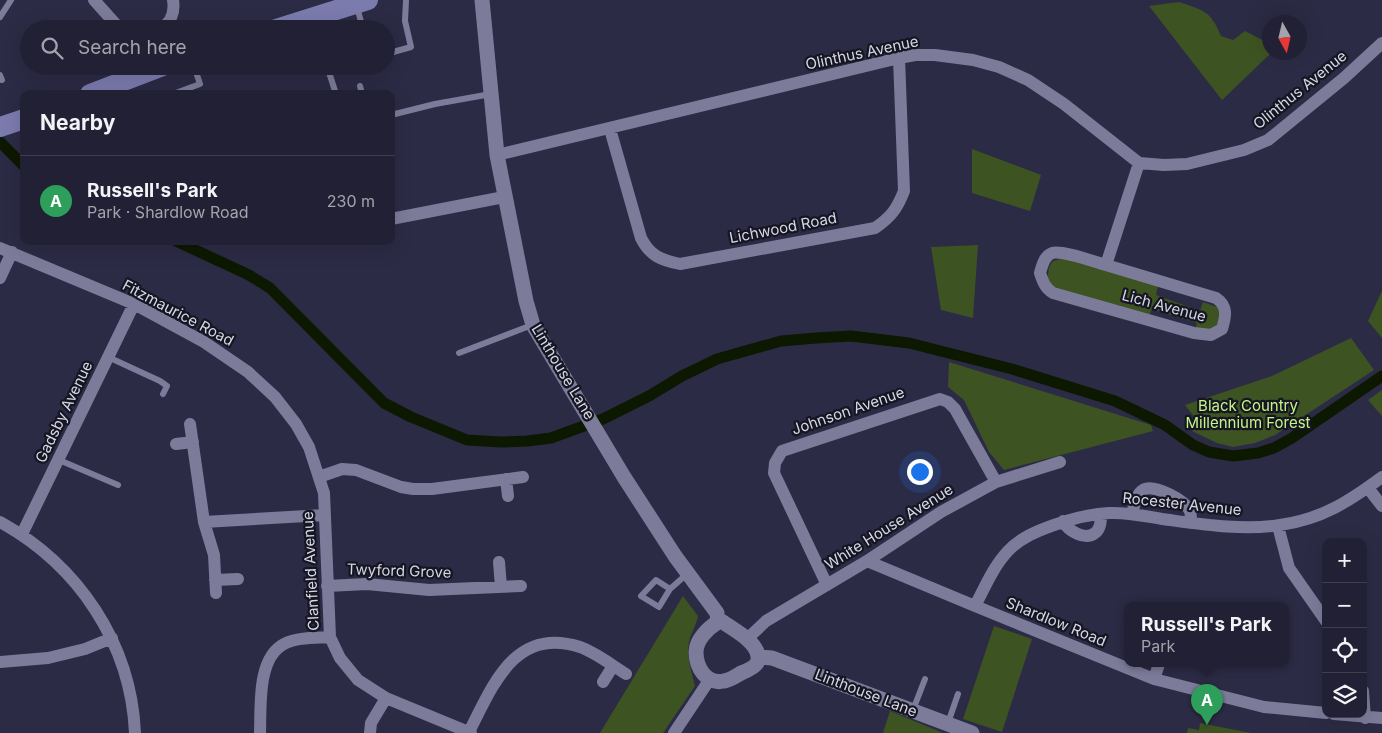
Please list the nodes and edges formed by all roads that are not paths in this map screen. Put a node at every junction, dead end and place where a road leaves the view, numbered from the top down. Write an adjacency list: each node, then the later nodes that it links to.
1 (11, 0): 7 (lane)
2 (94, 0): 8 (street)
3 (173, 0): 9 (street)
4 (406, 0): 13 (lane)
5 (482, 0): 23 (street, Linthouse Lane)
6 (362, 2): 10 (main road); 11 (lane)
7 (0, 18)
8 (112, 20)
9 (170, 20)
10 (319, 20)
11 (363, 20)
12 (1381, 45): 27 (street, Olinthus Avenue)
13 (395, 51)
14 (899, 58): 25 (street, Olinthus Avenue); 25 (street, Lichwood Road); 27 (street, Olinthus Avenue)
15 (140, 75): 19 (main road)
16 (197, 75): 20 (lane)
17 (330, 75): 21 (lane)
18 (360, 86): 22 (lane)
19 (101, 90)
20 (183, 90)
21 (335, 90)
22 (361, 90)
23 (490, 94): 24 (lane); 26 (street, Linthouse Lane)
24 (395, 114)
25 (610, 129): 26 (street, Olinthus Avenue)
26 (497, 155): 28 (street, Linthouse Lane)
27 (1139, 163): 31 (street)
28 (504, 197): 29 (street); 34 (street, Linthouse Lane)
29 (395, 218)
30 (6, 250): 32 (street); 33 (street, Fitzmaurice Road)
31 (1106, 265): 31 (street, Lich Avenue)
32 (0, 278)
33 (134, 304): 36 (street, Gadsby Avenue); 43 (street, Fitzmaurice Road)
34 (533, 325): 35 (lane); 63 (street, Linthouse Lane)
35 (458, 354)
36 (108, 358): 37 (lane); 41 (street, Gadsby Avenue)
37 (162, 394)
38 (190, 424): 39 (street)
39 (193, 442): 40 (street); 57 (street)
40 (176, 444)
41 (58, 460): 48 (lane); 60 (street, Gadsby Avenue)
42 (1060, 462): 47 (street, White House Avenue)
43 (319, 476): 46 (street); 54 (street, Clanfield Avenue)
44 (523, 477): 46 (street)
45 (1382, 477): 49 (street, Rocester Avenue)
46 (506, 479): 50 (street)
47 (996, 482): 61 (street, White House Avenue); 66 (street, Johnson Avenue)
48 (118, 485)
49 (1368, 488): 51 (street); 59 (street, Rocester Avenue)
50 (508, 496)
51 (1382, 506)
52 (1101, 514): 53 (street, Rocester Avenue); 55 (street, Rocester Avenue); 55 (street)
53 (1132, 514): 58 (street, Rocester Avenue); 58 (street)
54 (324, 515): 57 (street); 67 (street, Clanfield Avenue)
55 (1064, 521): 72 (street, Rocester Avenue)
56 (0, 522): 60 (street)
57 (204, 522): 65 (street)
58 (1191, 523): 59 (street, Rocester Avenue)
59 (1278, 526): 73 (street)
60 (22, 534): 76 (street)
61 (867, 561): 66 (street, White House Avenue); 72 (street, Shardlow Road)
62 (499, 562): 69 (street)
63 (688, 573): 70 (lane); 74 (street, Linthouse Lane)
64 (238, 579): 65 (street)
65 (215, 580): 71 (street)
66 (827, 585): 77 (street, White House Avenue)
67 (327, 586): 69 (street, Twyford Grove); 75 (street, Clanfield Avenue)
68 (521, 586): 69 (street, Twyford Grove)
69 (501, 587)
70 (670, 589): 70 (lane)
71 (216, 593)
72 (974, 606): 82 (street, Shardlow Road)
73 (1322, 615)
74 (718, 622): 77 (street); 85 (street)
75 (330, 637): 90 (street, Clanfield Avenue); 98 (street)
76 (112, 638): 79 (street); 97 (street)
77 (746, 639): 78 (street)
78 (759, 657): 85 (street); 91 (street, Linthouse Lane)
79 (0, 662)
80 (613, 666): 84 (street); 88 (street); 96 (street)
81 (1124, 667): 87 (street, Shardlow Road)
82 (1124, 667)
83 (1158, 667): 87 (street)
84 (626, 674)
85 (710, 679): 100 (street)
86 (924, 679): 91 (lane)
87 (1154, 679): 92 (street, Shardlow Road)
88 (602, 682)
89 (958, 694): 95 (lane)
90 (386, 698): 96 (street, Clanfield Avenue); 99 (street)
91 (912, 711): 95 (street, Linthouse Lane)
92 (1322, 713)
93 (1367, 718): 94 (street)
94 (1382, 718)
95 (948, 724): 101 (street, Linthouse Lane)
96 (470, 732)
97 (135, 733)
98 (260, 733)
99 (370, 733)
100 (674, 733)
101 (972, 733)

